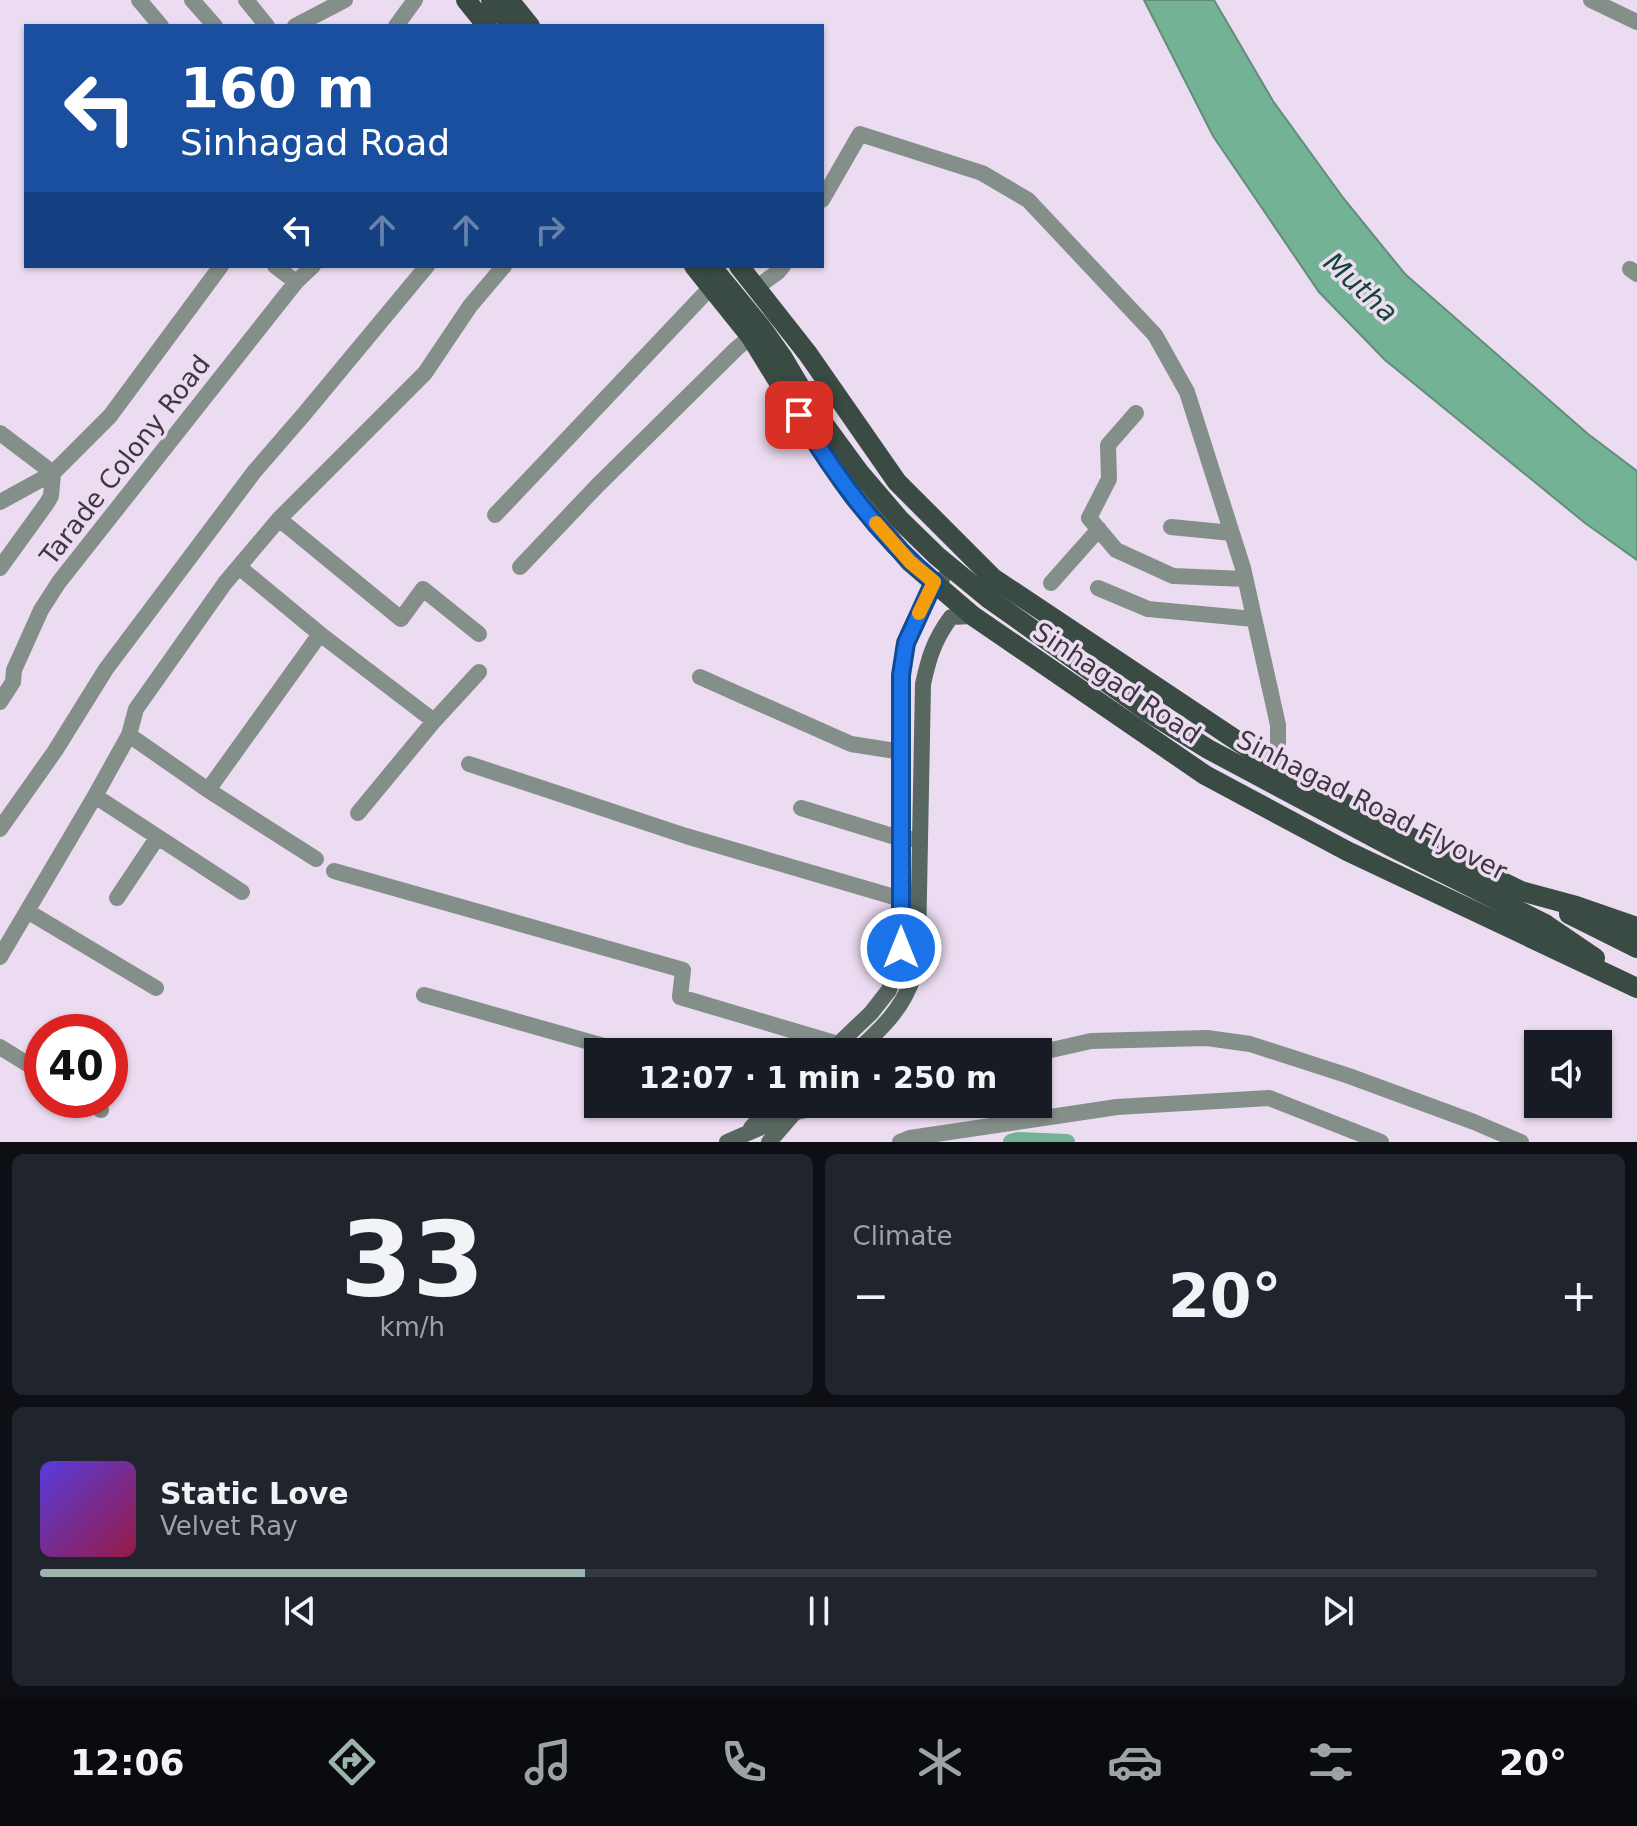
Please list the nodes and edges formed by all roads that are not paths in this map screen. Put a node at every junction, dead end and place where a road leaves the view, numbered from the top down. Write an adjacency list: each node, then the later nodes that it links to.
1 (139, 0): 12 (street)
2 (192, 0): 13 (street)
3 (246, 0): 14 (street)
4 (345, 0): 15 (street)
5 (415, 0): 16 (street)
6 (466, 0): 17 (main road)
7 (491, 0): 18 (main road)
8 (509, 0): 19 (main road)
9 (522, 0): 20 (main road)
10 (1591, 0): 11 (street)
11 (1637, 22)
12 (159, 24)
13 (213, 24)
14 (265, 24)
15 (299, 24)
16 (397, 24)
17 (485, 24)
18 (510, 24)
19 (528, 24)
20 (540, 24)
21 (824, 197): 43 (street)
22 (220, 268): 36 (street)
23 (278, 268): 31 (street)
24 (311, 268): 31 (street, Tarade Colony Road)
25 (425, 268): 68 (street)
26 (502, 268): 40 (street)
27 (728, 268): 37 (main road)
28 (741, 268): 32 (main road, Sinhagad Road)
29 (781, 268): 32 (street)
30 (711, 276): 33 (main road, Sinhagad Road); 39 (street); 82 (main road, Sinhagad Road Flyover, bridge)
31 (296, 282): 58 (street, Tarade Colony Road)
32 (757, 287): 37 (main road, Sinhagad Road)
33 (751, 337): 45 (street); 49 (main road, Sinhagad Road)
34 (1136, 413): 42 (street)
35 (0, 433): 36 (street)
36 (53, 473): 38 (street); 46 (street)
37 (897, 482): 47 (main road, Sinhagad Road)
38 (2, 499)
39 (495, 515)
40 (279, 519): 44 (street); 55 (street)
41 (1171, 527): 43 (street)
42 (1099, 529): 48 (street); 50 (street)
43 (1232, 533): 48 (street)
44 (239, 567): 54 (street); 60 (street)
45 (520, 567)
46 (0, 568)
47 (993, 578): 49 (street); 63 (main road, Sinhagad Road)
48 (1245, 579): 53 (street)
49 (934, 582): 52 (main road, Sinhagad Road); 61 (street)
50 (1051, 583)
51 (1098, 588): 53 (street)
52 (973, 616): 71 (street); 82 (main road, Sinhagad Road)
53 (1254, 619): 63 (street)
54 (320, 634): 59 (street); 64 (street)
55 (479, 634)
56 (479, 672): 59 (street)
57 (700, 677): 61 (street)
58 (0, 702)
59 (434, 721): 67 (street)
60 (129, 735): 64 (street); 65 (street)
61 (902, 752): 70 (street)
62 (469, 764): 77 (street)
63 (1278, 768): 74 (main road, Sinhagad Road)
64 (208, 790): 72 (street)
65 (95, 796): 69 (street); 78 (street)
66 (801, 808): 70 (street)
67 (358, 813)
68 (0, 829)
69 (157, 838): 75 (street); 76 (street)
70 (902, 839): 71 (street); 77 (street)
71 (920, 839): 88 (street)
72 (316, 859)
73 (334, 871): 86 (street)
74 (1521, 891): 79 (main road, Sinhagad Road); 80 (main road, Sinhagad Road Flyover)
75 (242, 892)
76 (117, 898)
77 (901, 899): 87 (street)
78 (27, 911): 81 (street); 83 (street)
79 (1637, 927)
80 (1637, 948)
81 (0, 957)
82 (1616, 977): 84 (main road, Sinhagad Road)
83 (156, 988)
84 (1637, 988)
85 (424, 995): 89 (street)
86 (804, 1038)
87 (845, 1038)
88 (877, 1038)
89 (584, 1040)
90 (0, 1047): 92 (street)
91 (1052, 1050): 101 (street)
92 (24, 1062)
93 (760, 1118): 96 (street)
94 (776, 1118): 96 (street)
95 (785, 1118): 98 (street)
96 (744, 1138): 97 (street)
97 (727, 1142)
98 (769, 1142)
99 (900, 1142): 100 (street)
100 (1381, 1142)
101 (1521, 1142)

